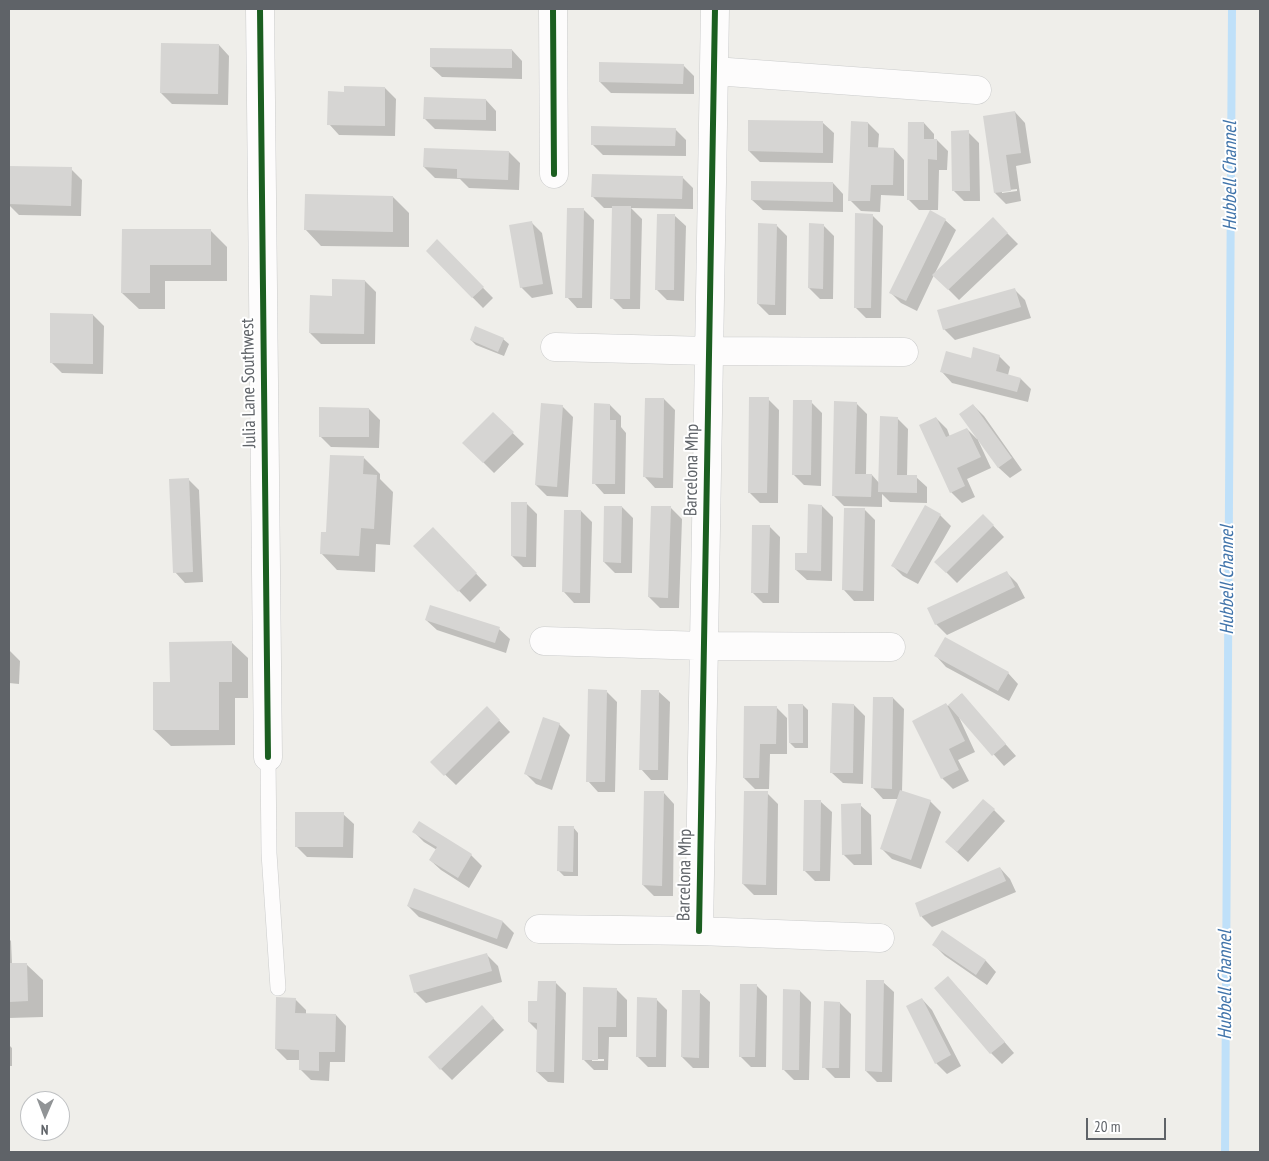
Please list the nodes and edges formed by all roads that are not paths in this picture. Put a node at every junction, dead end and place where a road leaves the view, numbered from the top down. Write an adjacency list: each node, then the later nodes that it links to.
1 (260, 9): 13 (street, Julia Lane Southwest)
2 (553, 9): 6 (street)
3 (715, 9): 4 (street, Barcelona Mhp)
4 (714, 71): 5 (street); 8 (street, Barcelona Mhp)
5 (977, 90)
6 (554, 174)
7 (555, 347): 8 (street)
8 (709, 351): 9 (street); 11 (street, Barcelona Mhp)
9 (904, 352)
10 (544, 642): 11 (street)
11 (704, 646): 12 (street); 15 (street, Barcelona Mhp)
12 (891, 647)
13 (268, 757): 17 (lane)
14 (539, 929): 15 (street)
15 (699, 931): 16 (street)
16 (880, 938)
17 (278, 988)

